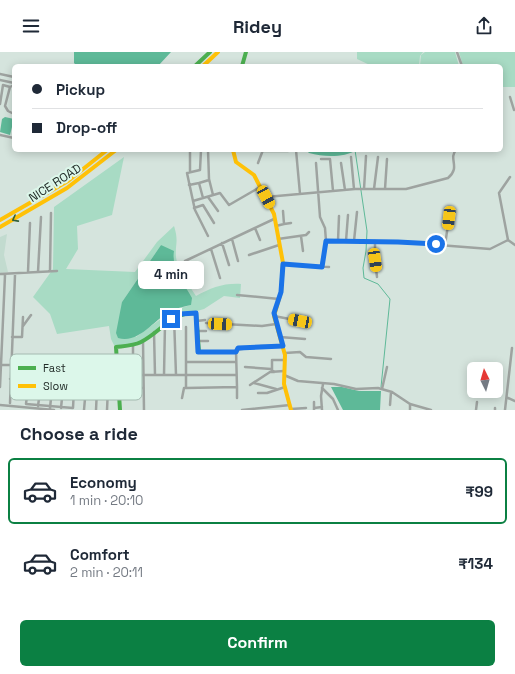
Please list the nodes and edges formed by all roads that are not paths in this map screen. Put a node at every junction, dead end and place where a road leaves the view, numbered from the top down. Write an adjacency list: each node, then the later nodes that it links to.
1 (210, 52): 5 (main road)
2 (218, 52): 6 (main road)
3 (246, 52): 7 (main road)
4 (457, 52): 8 (street)
5 (197, 64)
6 (206, 64)
7 (243, 64)
8 (461, 64)
9 (0, 74): 10 (street)
10 (8, 76): 11 (street); 13 (street)
11 (12, 77)
12 (0, 81): 13 (street); 15 (street)
13 (7, 82): 14 (street)
14 (12, 83)
15 (3, 85): 16 (street); 18 (street)
16 (10, 87): 21 (street)
17 (510, 97): 20 (street)
18 (0, 104)
19 (510, 109): 20 (street)
20 (515, 110)
21 (12, 113)
22 (0, 135): 23 (street)
23 (12, 138)
24 (104, 152): 70 (main road, NICE ROAD)
25 (113, 152): 76 (main road, NICE ROAD, one-way to 76)
26 (190, 152): 41 (street)
27 (201, 152): 41 (street)
28 (208, 152): 43 (street)
29 (233, 152): 46 (main road)
30 (262, 152): 38 (street)
31 (295, 152): 54 (street)
32 (455, 152): 50 (street)
33 (366, 156): 48 (street)
34 (351, 157): 47 (street)
35 (378, 157): 49 (street)
36 (321, 159): 52 (street)
37 (387, 159): 50 (street)
38 (258, 163)
39 (316, 163): 53 (street)
40 (341, 163): 51 (street)
41 (190, 172): 45 (street)
42 (510, 177): 84 (street)
43 (209, 180): 44 (street); 55 (street)
44 (199, 183): 45 (street); 58 (street)
45 (189, 185): 59 (street)
46 (260, 186): 55 (street); 57 (main road)
47 (358, 189): 48 (street); 51 (street)
48 (364, 189): 49 (street)
49 (374, 189): 50 (street)
50 (385, 189)
51 (345, 190): 52 (street)
52 (333, 191): 53 (street)
53 (319, 192): 54 (street); 85 (street)
54 (300, 194): 57 (street)
55 (213, 195): 56 (street)
56 (208, 196): 58 (street); 61 (street)
57 (266, 197): 69 (main road)
58 (203, 198): 59 (street)
59 (193, 200): 60 (street)
60 (194, 208): 72 (street); 79 (street)
61 (218, 211)
62 (283, 211): 74 (street)
63 (357, 212): 88 (street)
64 (51, 213): 103 (street)
65 (348, 215): 87 (street)
66 (339, 216): 86 (street)
67 (41, 217): 106 (street)
68 (449, 218): 92 (street)
69 (274, 219): 75 (main road); 77 (street)
70 (0, 220)
71 (30, 223): 105 (street)
72 (214, 223)
73 (291, 223): 74 (street)
74 (284, 224): 75 (street)
75 (275, 226): 82 (main road)
76 (0, 227)
77 (255, 228): 81 (street); 83 (street)
78 (309, 232): 80 (street)
79 (208, 236)
80 (301, 236): 82 (street); 95 (street)
81 (232, 239): 90 (street); 98 (street)
82 (278, 239): 91 (main road)
83 (260, 240)
84 (508, 240): 92 (street); 93 (street)
85 (326, 241): 86 (street); 101 (street)
86 (338, 241): 87 (street)
87 (346, 241): 88 (street)
88 (354, 241): 89 (street)
89 (375, 241): 92 (street); 110 (street)
90 (222, 244): 94 (street); 100 (street)
91 (279, 245): 96 (street); 99 (main road)
92 (446, 245)
93 (515, 245)
94 (211, 248): 97 (street); 111 (street)
95 (303, 251)
96 (249, 255)
97 (185, 261)
98 (238, 261)
99 (283, 264): 101 (street); 113 (main road)
100 (229, 265)
101 (322, 267): 102 (street)
102 (329, 267)
103 (50, 271): 104 (street); 106 (street)
104 (57, 271)
105 (28, 272): 106 (street); 107 (street)
106 (38, 272)
107 (0, 274)
108 (5, 275): 145 (street)
109 (15, 275): 127 (street)
110 (377, 277)
111 (220, 278)
112 (237, 294): 113 (street)
113 (279, 298): 115 (main road)
114 (31, 315): 122 (street)
115 (274, 316): 119 (street); 121 (main road)
116 (23, 317): 122 (street)
117 (174, 317): 118 (main road); 120 (main road); 154 (street)
118 (196, 321): 121 (street); 125 (main road)
119 (300, 321)
120 (165, 324): 126 (main road); 153 (street)
121 (276, 324): 128 (main road)
122 (23, 326): 127 (street)
123 (186, 327): 143 (street)
124 (206, 330): 125 (street)
125 (197, 331): 131 (main road)
126 (154, 332): 130 (main road); 152 (street)
127 (12, 337): 138 (street)
128 (280, 338): 129 (street); 134 (main road)
129 (305, 339)
130 (143, 341): 133 (main road); 151 (street)
131 (197, 341): 132 (street); 136 (main road)
132 (208, 341)
133 (133, 345): 139 (main road); 140 (street)
134 (283, 346): 136 (street); 137 (main road)
135 (512, 348): 174 (street)
136 (236, 352): 144 (street)
137 (284, 352): 141 (street); 142 (main road)
138 (11, 354)
139 (116, 354)
140 (133, 354)
141 (331, 359)
142 (285, 360): 149 (street); 150 (main road)
143 (186, 362): 144 (street); 155 (street)
144 (236, 362): 156 (street)
145 (1, 365): 146 (street); 157 (street)
146 (10, 365)
147 (245, 367): 149 (street)
148 (387, 367): 169 (street)
149 (273, 371): 150 (street); 159 (street)
150 (284, 373): 160 (street); 164 (main road)
151 (143, 375): 152 (street); 165 (street)
152 (155, 375): 153 (street)
153 (164, 375): 154 (street)
154 (176, 375): 155 (street)
155 (186, 375): 156 (street); 163 (street)
156 (236, 375): 163 (street)
157 (0, 377): 162 (street)
158 (10, 379): 184 (street)
159 (254, 383): 161 (street); 168 (street)
160 (323, 384): 167 (street); 169 (street)
161 (250, 385)
162 (0, 387)
163 (236, 387): 173 (street)
164 (285, 387): 168 (street); 192 (main road)
165 (143, 388): 203 (street)
166 (184, 388): 172 (street)
167 (322, 388): 194 (street); 205 (street)
168 (276, 389): 171 (street)
169 (382, 389): 170 (street)
170 (391, 392): 187 (street); 188 (street)
171 (258, 393)
172 (182, 398)
173 (237, 398)
174 (508, 398): 183 (street); 209 (street)
175 (26, 400): 190 (street)
176 (39, 400): 190 (street)
177 (63, 400): 191 (street)
178 (73, 400): 191 (street)
179 (85, 400): 199 (street)
180 (96, 400): 200 (street)
181 (107, 400): 201 (street)
182 (119, 400): 202 (main road)
183 (515, 401)
184 (10, 402)
185 (314, 402): 196 (street)
186 (477, 402): 208 (street)
187 (410, 404): 206 (street); 207 (street)
188 (390, 405)
189 (0, 406): 195 (street); 197 (street)
190 (38, 406): 195 (street)
191 (62, 408): 195 (street)
192 (291, 408): 193 (street); 204 (street)
193 (306, 408)
194 (322, 408): 196 (street)
195 (50, 409): 198 (street)
196 (314, 409)
197 (35, 410)
198 (54, 410)
199 (84, 410)
200 (96, 410)
201 (107, 410)
202 (120, 410)
203 (144, 410)
204 (242, 410)
205 (338, 410)
206 (410, 410)
207 (431, 410)
208 (476, 410)
209 (505, 410)

